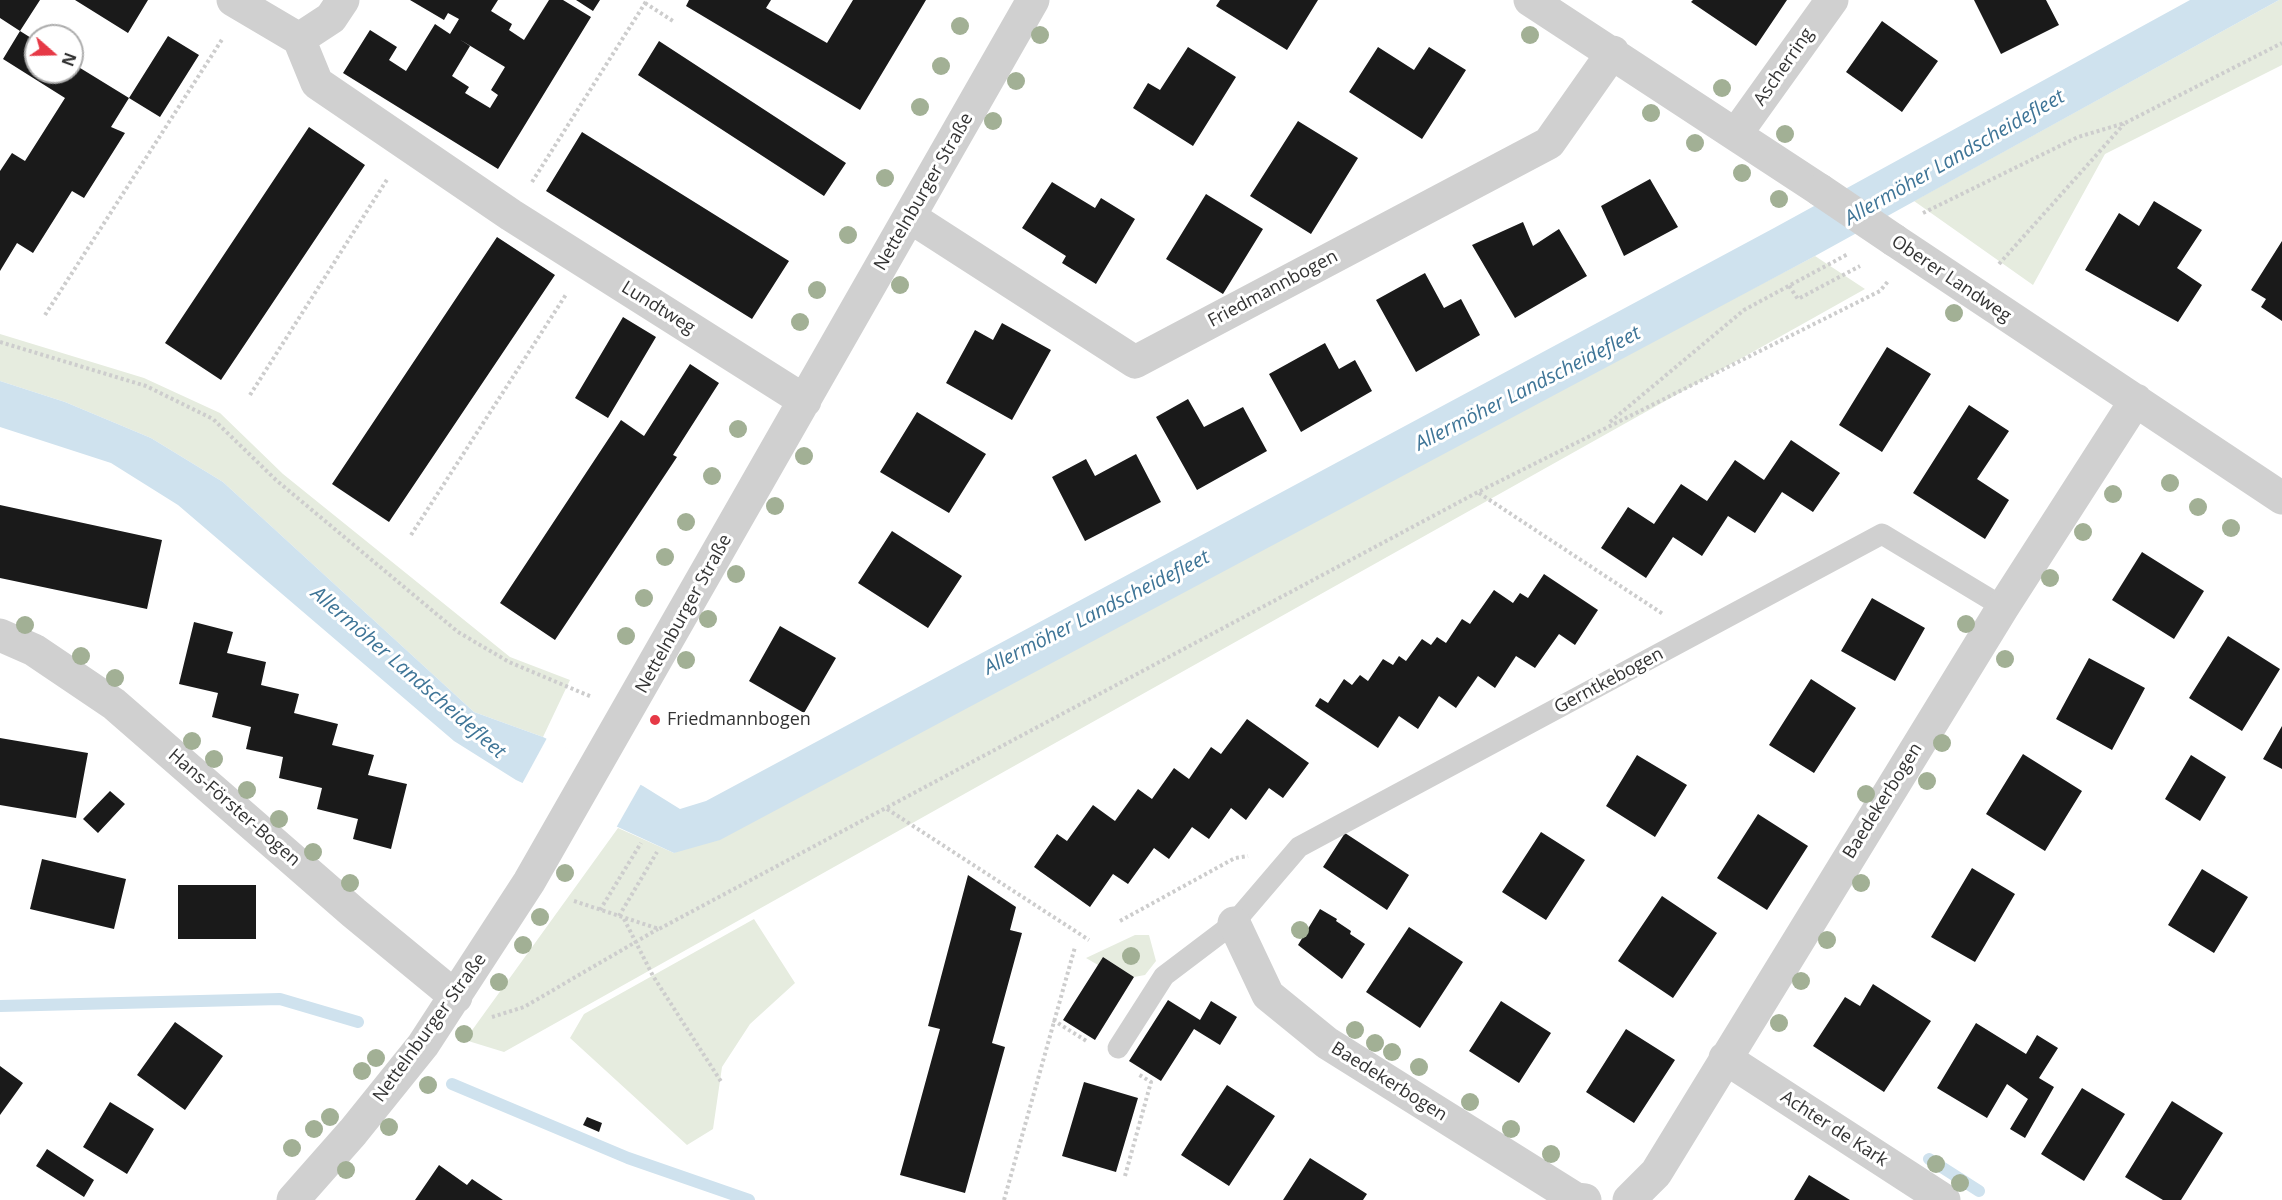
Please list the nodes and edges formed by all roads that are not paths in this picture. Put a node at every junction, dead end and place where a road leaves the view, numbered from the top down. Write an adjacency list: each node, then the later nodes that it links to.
1 (343, 0): 6 (street)
2 (1033, 0): 9 (street, Nettelnburger Straße)
3 (1530, 0): 7 (street, Oberer Landweg)
4 (1832, 0): 8 (street, Ascherring)
5 (238, 3): 6 (street)
6 (299, 39): 11 (street, Lundtweg)
7 (1613, 52): 8 (street, Oberer Landweg); 9 (street, Friedmannbogen)
8 (1736, 134): 10 (street, Oberer Landweg, bridge)
9 (910, 217): 11 (street, Nettelnburger Straße)
10 (2136, 400): 12 (street, Oberer Landweg); 13 (street, Baedekerbogen)
11 (805, 401): 16 (street, Nettelnburger Straße)
12 (2282, 498)
13 (2003, 607): 15 (lane, Gerntkebogen); 18 (street, Baedekerbogen)
14 (0, 635): 16 (street, Hans-Förster-Bogen)
15 (1234, 923): 17 (lane, Gerntkebogen); 20 (street, Baedekerbogen)
16 (456, 996): 19 (street, Nettelnburger Straße)
17 (1118, 1048)
18 (1725, 1058): 21 (street, Baedekerbogen); 22 (street, Achter de Kark)
19 (293, 1200)
20 (1585, 1200)
21 (1629, 1200)
22 (1944, 1200)

